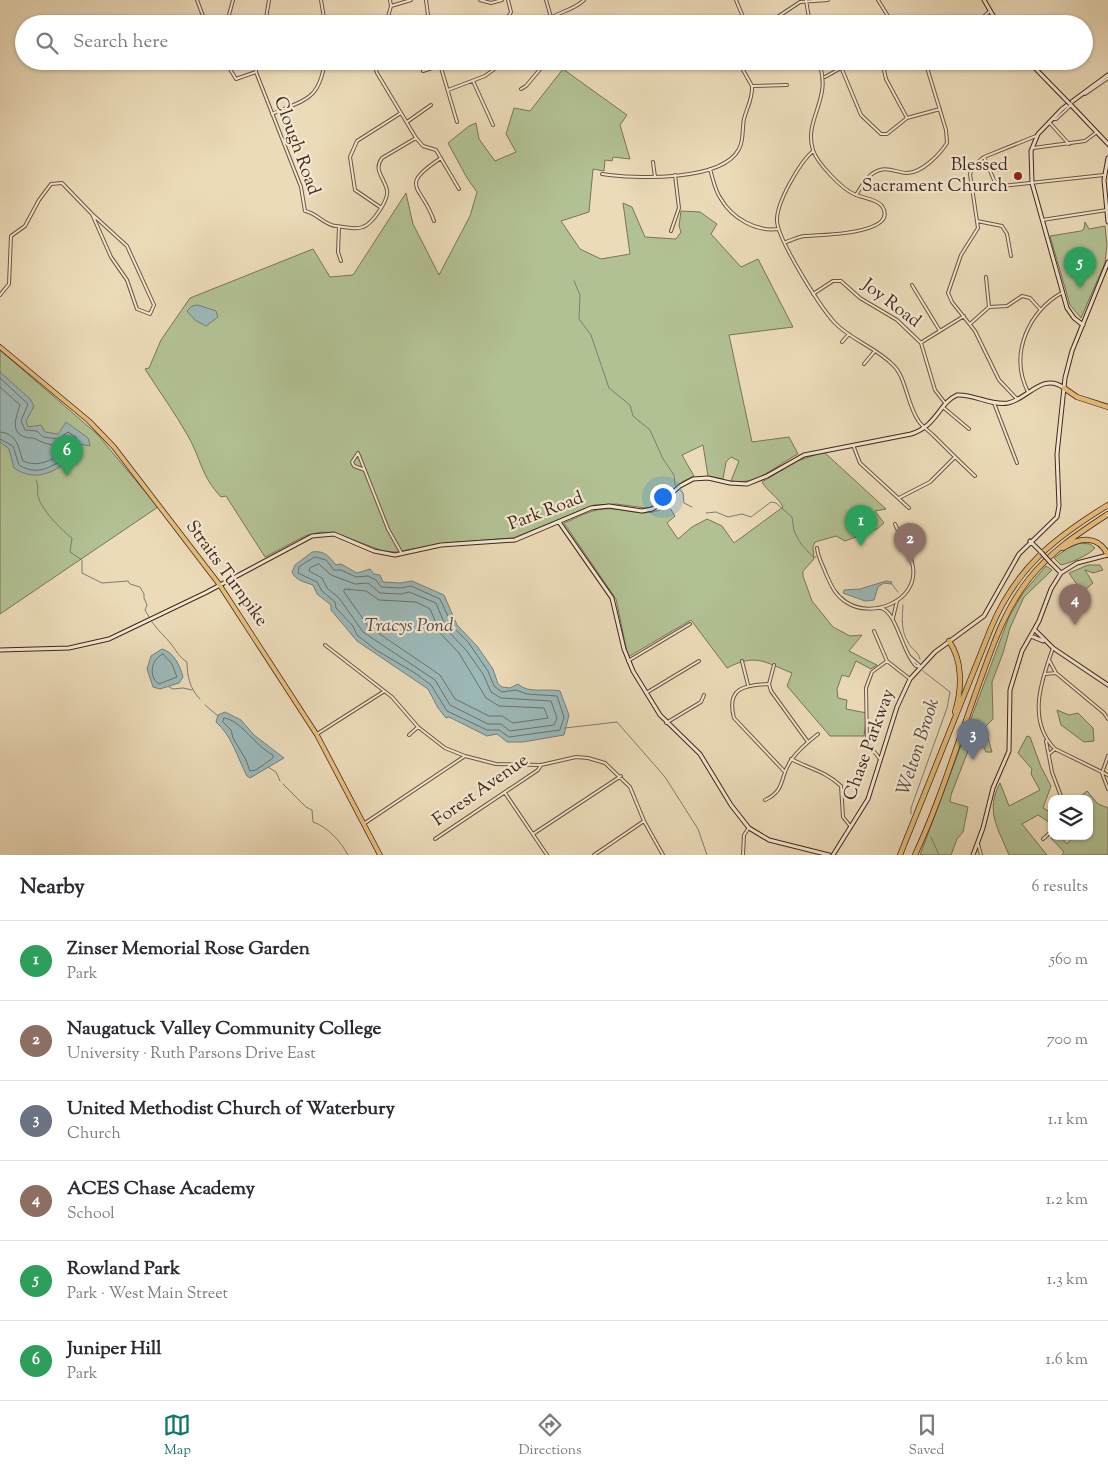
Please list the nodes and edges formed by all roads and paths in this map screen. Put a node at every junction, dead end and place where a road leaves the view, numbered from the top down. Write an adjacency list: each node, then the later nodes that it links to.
1 (197, 0): 20 (street)
2 (232, 0): 21 (street)
3 (270, 0): 22 (street)
4 (321, 0): 23 (street)
5 (390, 0): 18 (street)
6 (410, 0): 18 (street)
7 (426, 0): 25 (street)
8 (480, 0): 9 (street)
9 (502, 0)
10 (508, 0): 26 (street)
11 (546, 0): 27 (street)
12 (584, 0): 28 (street)
13 (736, 0): 29 (street)
14 (828, 0): 17 (street)
15 (878, 0): 32 (street)
16 (984, 0): 19 (main road)
17 (806, 1): 30 (street); 31 (street)
18 (391, 6): 24 (street)
19 (990, 11): 33 (street); 34 (main road)
20 (203, 15)
21 (229, 15)
22 (267, 15)
23 (324, 15)
24 (388, 15)
25 (428, 15)
26 (509, 15)
27 (550, 15)
28 (557, 15)
29 (742, 15)
30 (780, 15)
31 (808, 15)
32 (887, 15)
33 (985, 15)
34 (992, 15)
35 (231, 70): 50 (street)
36 (324, 70): 62 (street)
37 (376, 70): 61 (street)
38 (426, 70): 49 (street)
39 (442, 70): 57 (street)
40 (494, 70): 53 (street)
41 (539, 70): 56 (street)
42 (743, 70): 55 (street)
43 (822, 70): 52 (street)
44 (837, 70): 52 (street)
45 (842, 70): 63 (street)
46 (884, 70): 63 (street)
47 (928, 70): 60 (street)
48 (1037, 70): 58 (main road, bridge)
49 (423, 71)
50 (256, 72): 62 (street, Clough Road)
51 (1108, 77): 58 (street); 64 (main road)
52 (825, 78): 74 (street)
53 (473, 81): 57 (street); 67 (street)
54 (787, 84): 55 (street)
55 (752, 86): 79 (street)
56 (521, 89)
57 (448, 90): 66 (street)
58 (1070, 104): 64 (street); 68 (main road)
59 (431, 105): 65 (street)
60 (940, 109): 63 (street); 86 (street)
61 (401, 113): 65 (street); 87 (street)
62 (272, 114): 94 (street, Clough Road)
63 (907, 118)
64 (1051, 120): 69 (main road); 71 (street)
65 (407, 122): 70 (street)
66 (457, 122)
67 (493, 125)
68 (1097, 132): 71 (street); 72 (main road)
69 (1037, 136): 73 (main road); 75 (street)
70 (416, 138): 76 (street); 87 (street)
71 (1069, 144): 73 (street)
72 (1108, 144)
73 (1032, 148): 84 (main road)
74 (813, 151): 86 (street); 95 (street)
75 (984, 157): 84 (street); 92 (street)
76 (441, 158): 85 (street); 91 (street)
77 (1108, 158): 82 (main road)
78 (653, 162): 83 (street)
79 (710, 169): 81 (street); 95 (street)
80 (602, 174): 83 (street)
81 (675, 175): 83 (street); 96 (street)
82 (1104, 175): 84 (street); 88 (main road)
83 (655, 176)
84 (1032, 183): 90 (main road)
85 (459, 189)
86 (856, 195): 97 (street)
87 (380, 207): 94 (street)
88 (1107, 210): 90 (street); 93 (main road)
89 (92, 214): 89 (street); 106 (street)
90 (1042, 220): 104 (main road)
91 (434, 221)
92 (977, 221): 98 (street); 109 (street)
93 (1108, 222)
94 (339, 227): 99 (street)
95 (778, 229): 97 (street)
96 (672, 231)
97 (786, 242): 105 (street)
98 (1011, 256)
99 (341, 261)
100 (1108, 262): 101 (main road, Chase Parkway)
101 (1107, 270): 111 (main road, Chase Parkway)
102 (986, 277): 107 (street)
103 (912, 285): 112 (street)
104 (1063, 292): 108 (street); 111 (main road)
105 (813, 294): 113 (street); 115 (street, Joy Road)
106 (0, 295)
107 (989, 307): 108 (street); 110 (street)
108 (1040, 308): 120 (street)
109 (964, 316): 110 (street); 112 (street)
110 (970, 324): 121 (street)
111 (1083, 325): 119 (main road, Chase Parkway)
112 (940, 331): 115 (street)
113 (849, 334): 114 (street); 117 (street)
114 (842, 342)
115 (921, 343): 123 (street, Joy Road)
116 (0, 347): 144 (main road, Straits Turnpike)
117 (874, 352): 118 (street); 125 (street)
118 (864, 364)
119 (1064, 388): 120 (main road); 124 (highway); 138 (main road, Chase Parkway)
120 (1028, 392): 121 (main road)
121 (1017, 399): 122 (main road)
122 (994, 403): 123 (main road); 129 (street)
123 (945, 406): 125 (main road); 126 (street, Joy Road)
124 (1108, 407)
125 (925, 429): 127 (main road, Park Road); 128 (street)
126 (969, 429)
127 (853, 445): 132 (street); 136 (main road, Park Road)
128 (955, 458): 131 (street); 132 (street)
129 (1017, 463)
130 (365, 470): 130 (street); 140 (street)
131 (975, 476)
132 (899, 498): 134 (street)
133 (1108, 505): 188 (highway)
134 (909, 508)
135 (1108, 514): 142 (highway)
136 (559, 522): 140 (main road, Park Road); 159 (main road)
137 (895, 524): 145 (street)
138 (1030, 541): 143 (main road, bridge); 152 (main road, Chase Parkway)
139 (817, 548): 146 (street)
140 (402, 554): 144 (main road, Park Road)
141 (1108, 555): 142 (highway); 143 (main road)
142 (1036, 570): 217 (highway)
143 (1061, 573): 149 (main road)
144 (219, 584): 156 (main road, Park Road); 178 (main road, Straits Turnpike)
145 (897, 600): 146 (street); 147 (street)
146 (881, 608): 147 (street)
147 (893, 618): 157 (street)
148 (690, 624): 159 (street)
149 (1035, 630): 151 (main road); 153 (main road)
150 (874, 631): 162 (street)
151 (1031, 636): 153 (main road); 206 (main road)
152 (949, 641): 164 (main road, Chase Parkway); 188 (highway)
153 (1044, 641): 155 (main road)
154 (326, 645): 171 (street)
155 (1053, 648): 158 (street); 170 (main road)
156 (0, 650)
157 (910, 656): 164 (street); 164 (street)
158 (1049, 660): 165 (street); 166 (street)
159 (628, 661): 172 (main road)
160 (699, 661): 172 (street)
161 (742, 661): 169 (street)
162 (888, 661): 167 (street); 187 (street)
163 (774, 665): 168 (street)
164 (920, 667): 167 (main road, Chase Parkway)
165 (1056, 673): 166 (street); 174 (street)
166 (1044, 674): 180 (street)
167 (910, 680): 187 (main road, Chase Parkway)
168 (769, 684): 169 (street); 181 (street)
169 (748, 685): 190 (street)
170 (1108, 685)
171 (383, 692): 176 (street); 178 (street)
172 (646, 693): 175 (main road)
173 (704, 695): 175 (street)
174 (1108, 719)
175 (666, 723): 201 (main road)
176 (418, 727): 179 (street); 184 (street)
177 (818, 734): 181 (street)
178 (317, 735): 199 (main road, Straits Turnpike)
179 (409, 736)
180 (1046, 741): 182 (street); 183 (street)
181 (808, 742): 186 (street)
182 (1055, 749): 183 (street); 191 (street)
183 (1049, 754): 196 (street)
184 (465, 756): 189 (street); 199 (street)
185 (1108, 756): 191 (street)
186 (792, 759): 190 (street); 200 (street)
187 (882, 760): 200 (main road, Chase Parkway)
188 (938, 760): 216 (highway)
189 (541, 765): 193 (street); 195 (street, Forest Avenue)
190 (785, 772): 197 (street)
191 (1102, 772): 192 (street); 194 (street)
192 (1108, 775)
193 (621, 776): 198 (street); 202 (street)
194 (1108, 789)
195 (505, 792): 202 (street); 204 (street, Forest Avenue)
196 (1061, 795)
197 (765, 800)
198 (644, 821): 211 (street); 212 (street)
199 (364, 824): 209 (main road, Straits Turnpike)
200 (851, 827): 215 (main road, Chase Parkway)
201 (749, 828): 213 (street); 214 (main road)
202 (533, 834): 210 (street)
203 (1048, 835): 205 (street)
204 (435, 839)
205 (1043, 839)
206 (978, 844): 207 (main road); 208 (street)
207 (974, 854): 208 (street)
208 (980, 854)
209 (380, 855)
210 (547, 855)
211 (594, 855)
212 (663, 855)
213 (743, 855)
214 (829, 855)
215 (833, 855)
216 (900, 855)
217 (916, 855)

